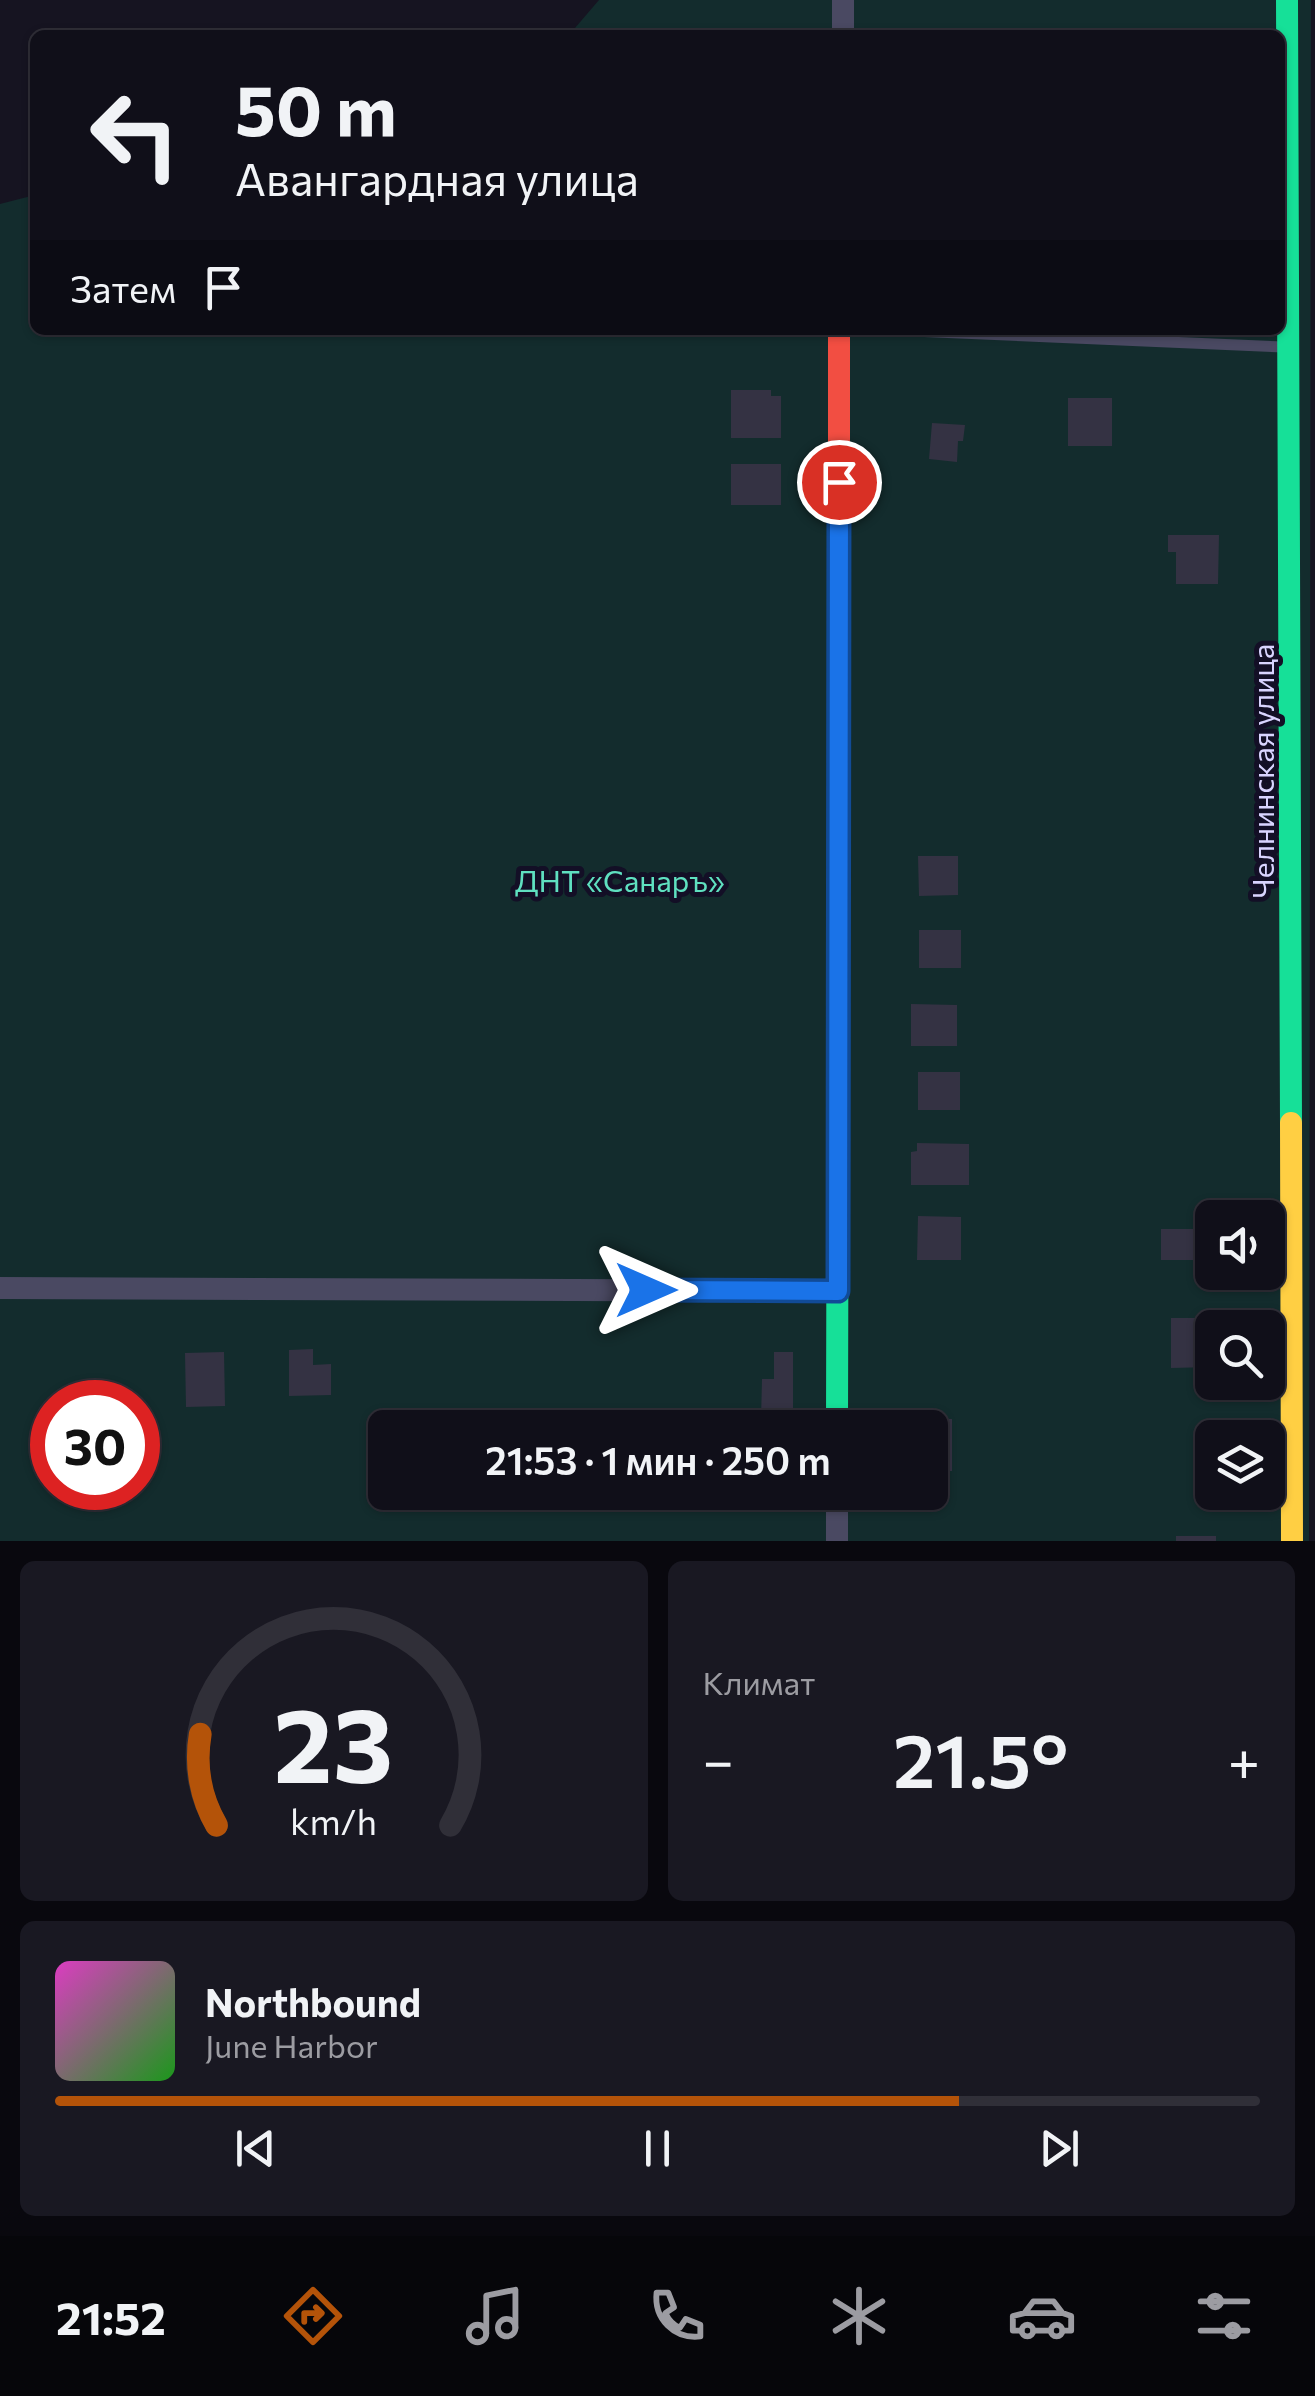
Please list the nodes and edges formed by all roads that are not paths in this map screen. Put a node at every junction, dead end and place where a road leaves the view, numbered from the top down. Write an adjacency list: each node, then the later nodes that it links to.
1 (843, 0): 3 (street)
2 (1288, 0): 6 (street, Челнинская улица)
3 (843, 30)
4 (839, 335): 8 (street)
5 (999, 335): 6 (lane)
6 (1289, 348): 12 (street, Челнинская улица)
7 (0, 1288): 8 (street)
8 (838, 1291): 9 (street)
9 (838, 1410)
10 (837, 1510): 11 (street)
11 (837, 1541)
12 (1292, 1541)

